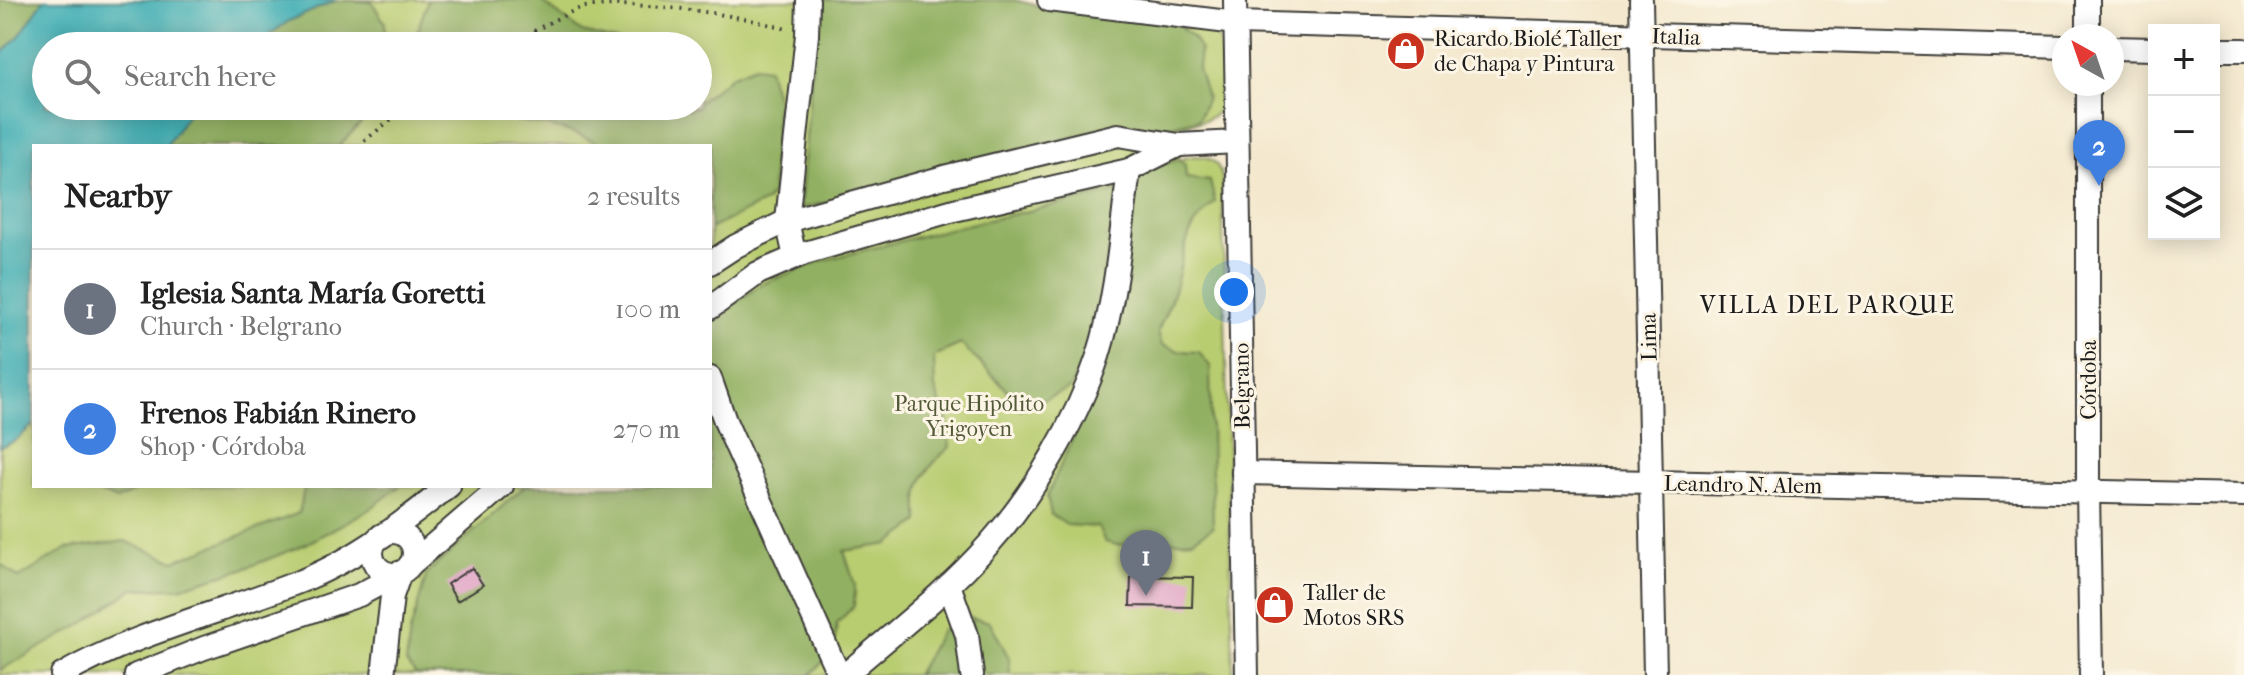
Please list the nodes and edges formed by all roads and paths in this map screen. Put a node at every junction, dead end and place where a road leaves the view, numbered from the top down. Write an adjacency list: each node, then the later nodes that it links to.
1 (808, 0): 9 (street)
2 (1049, 0): 6 (street, Italia)
3 (1235, 0): 6 (street, Belgrano)
4 (1641, 0): 10 (street, Lima)
5 (2088, 0): 7 (street)
6 (1236, 23): 10 (street, Italia); 18 (street, Belgrano)
7 (2088, 24)
8 (534, 32): 9 (path)
9 (807, 35): 22 (street)
10 (1641, 35): 11 (street, Italia); 28 (street, Lima)
11 (2052, 47)
12 (2124, 48): 13 (street)
13 (2148, 49)
14 (2220, 50): 15 (street)
15 (2244, 50)
16 (2088, 96): 31 (street, Córdoba)
17 (390, 120): 19 (path)
18 (1237, 142): 20 (street); 27 (street, Belgrano)
19 (360, 144)
20 (1179, 145): 21 (street); 22 (street)
21 (1129, 170): 23 (street); 35 (street)
22 (787, 221): 23 (street); 24 (street)
23 (795, 257): 25 (street)
24 (712, 262)
25 (712, 307)
26 (712, 384): 39 (street)
27 (1243, 473): 28 (street, Leandro N. Alem); 41 (street, Belgrano)
28 (1651, 483): 31 (street, Leandro N. Alem); 42 (street, Lima)
29 (446, 488): 33 (street)
30 (500, 488): 34 (street)
31 (2088, 490): 32 (street, Leandro N. Alem); 43 (street, Córdoba)
32 (2244, 495)
33 (383, 534): 34 (street); 34 (street); 36 (street)
34 (405, 569): 37 (street); 38 (street)
35 (949, 585): 39 (street); 40 (street)
36 (62, 675)
37 (136, 675)
38 (383, 675)
39 (842, 675)
40 (972, 675)
41 (1247, 675)
42 (1655, 675)
43 (2091, 675)

